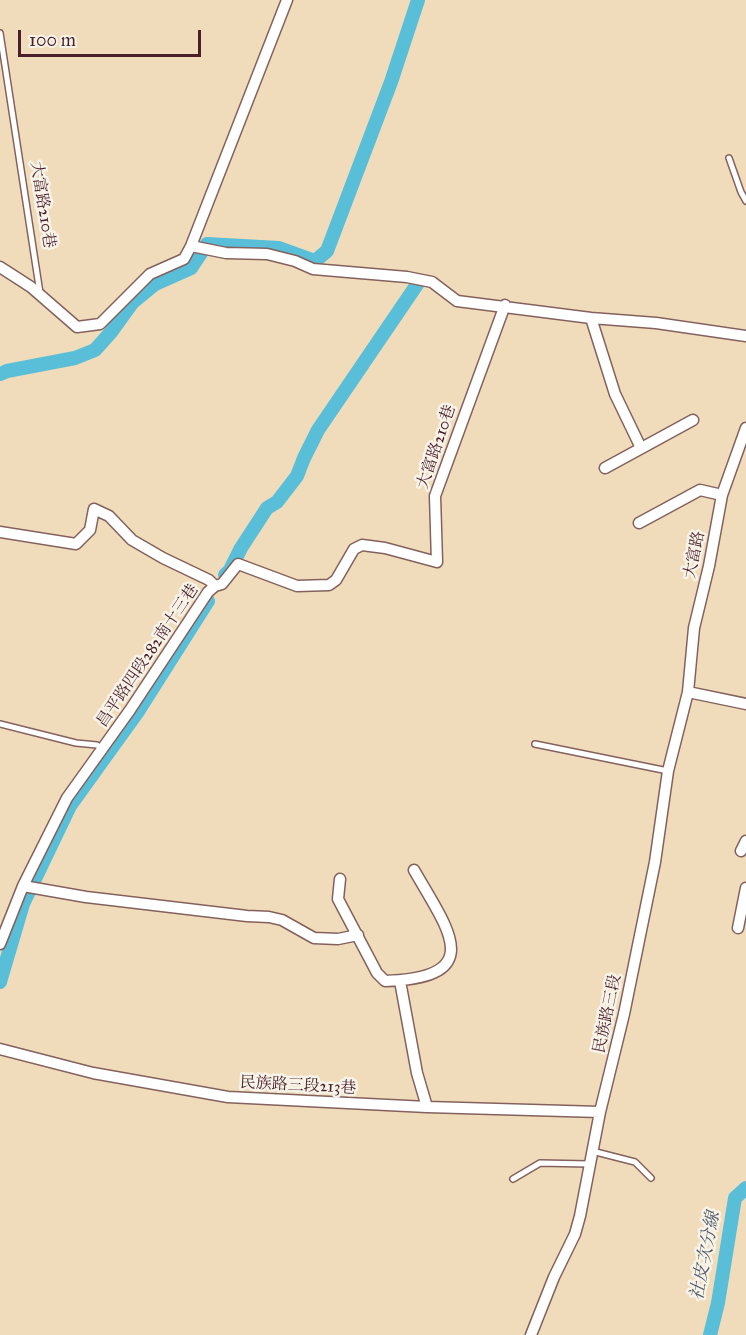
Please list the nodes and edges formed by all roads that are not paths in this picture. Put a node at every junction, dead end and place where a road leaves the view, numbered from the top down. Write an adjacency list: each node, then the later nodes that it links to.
1 (287, 0): 5 (street)
2 (0, 33): 7 (lane, 大富路210巷)
3 (729, 158): 4 (lane)
4 (746, 201)
5 (194, 247): 7 (street); 8 (street)
6 (0, 267): 7 (street)
7 (40, 294)
8 (505, 305): 9 (street); 18 (street, 大富路210巷)
9 (591, 318): 10 (street); 13 (street)
10 (746, 336)
11 (693, 420): 13 (street)
12 (746, 428): 15 (street, 大富路)
13 (641, 448): 14 (street)
14 (605, 468)
15 (722, 495): 16 (street); 19 (street, 大富路)
16 (639, 524)
17 (0, 532): 18 (street, 昌平路四段282南十三巷)
18 (215, 586): 23 (street, 昌平路四段282南十三巷)
19 (688, 692): 20 (street); 24 (street, 民族路三段)
20 (746, 704)
21 (0, 724): 23 (lane)
22 (535, 744): 24 (lane)
23 (103, 749): 29 (street, 昌平路四段282南十三巷)
24 (668, 771): 37 (street, 民族路三段)
25 (746, 841): 26 (street)
26 (741, 851)
27 (414, 870): 34 (street)
28 (340, 879): 32 (street)
29 (23, 885): 32 (street); 33 (street, 昌平路四段282南十三巷)
30 (746, 888): 31 (street)
31 (738, 928)
32 (358, 935): 34 (street)
33 (0, 944)
34 (400, 981): 36 (street)
35 (0, 1049): 36 (street, 民族路三段213巷)
36 (427, 1107): 37 (street, 民族路三段213巷)
37 (600, 1112): 38 (street, 民族路三段)
38 (592, 1151): 39 (street, 民族路三段); 40 (lane)
39 (589, 1164): 41 (lane); 42 (street, 民族路三段)
40 (651, 1178)
41 (513, 1179)
42 (531, 1335)

